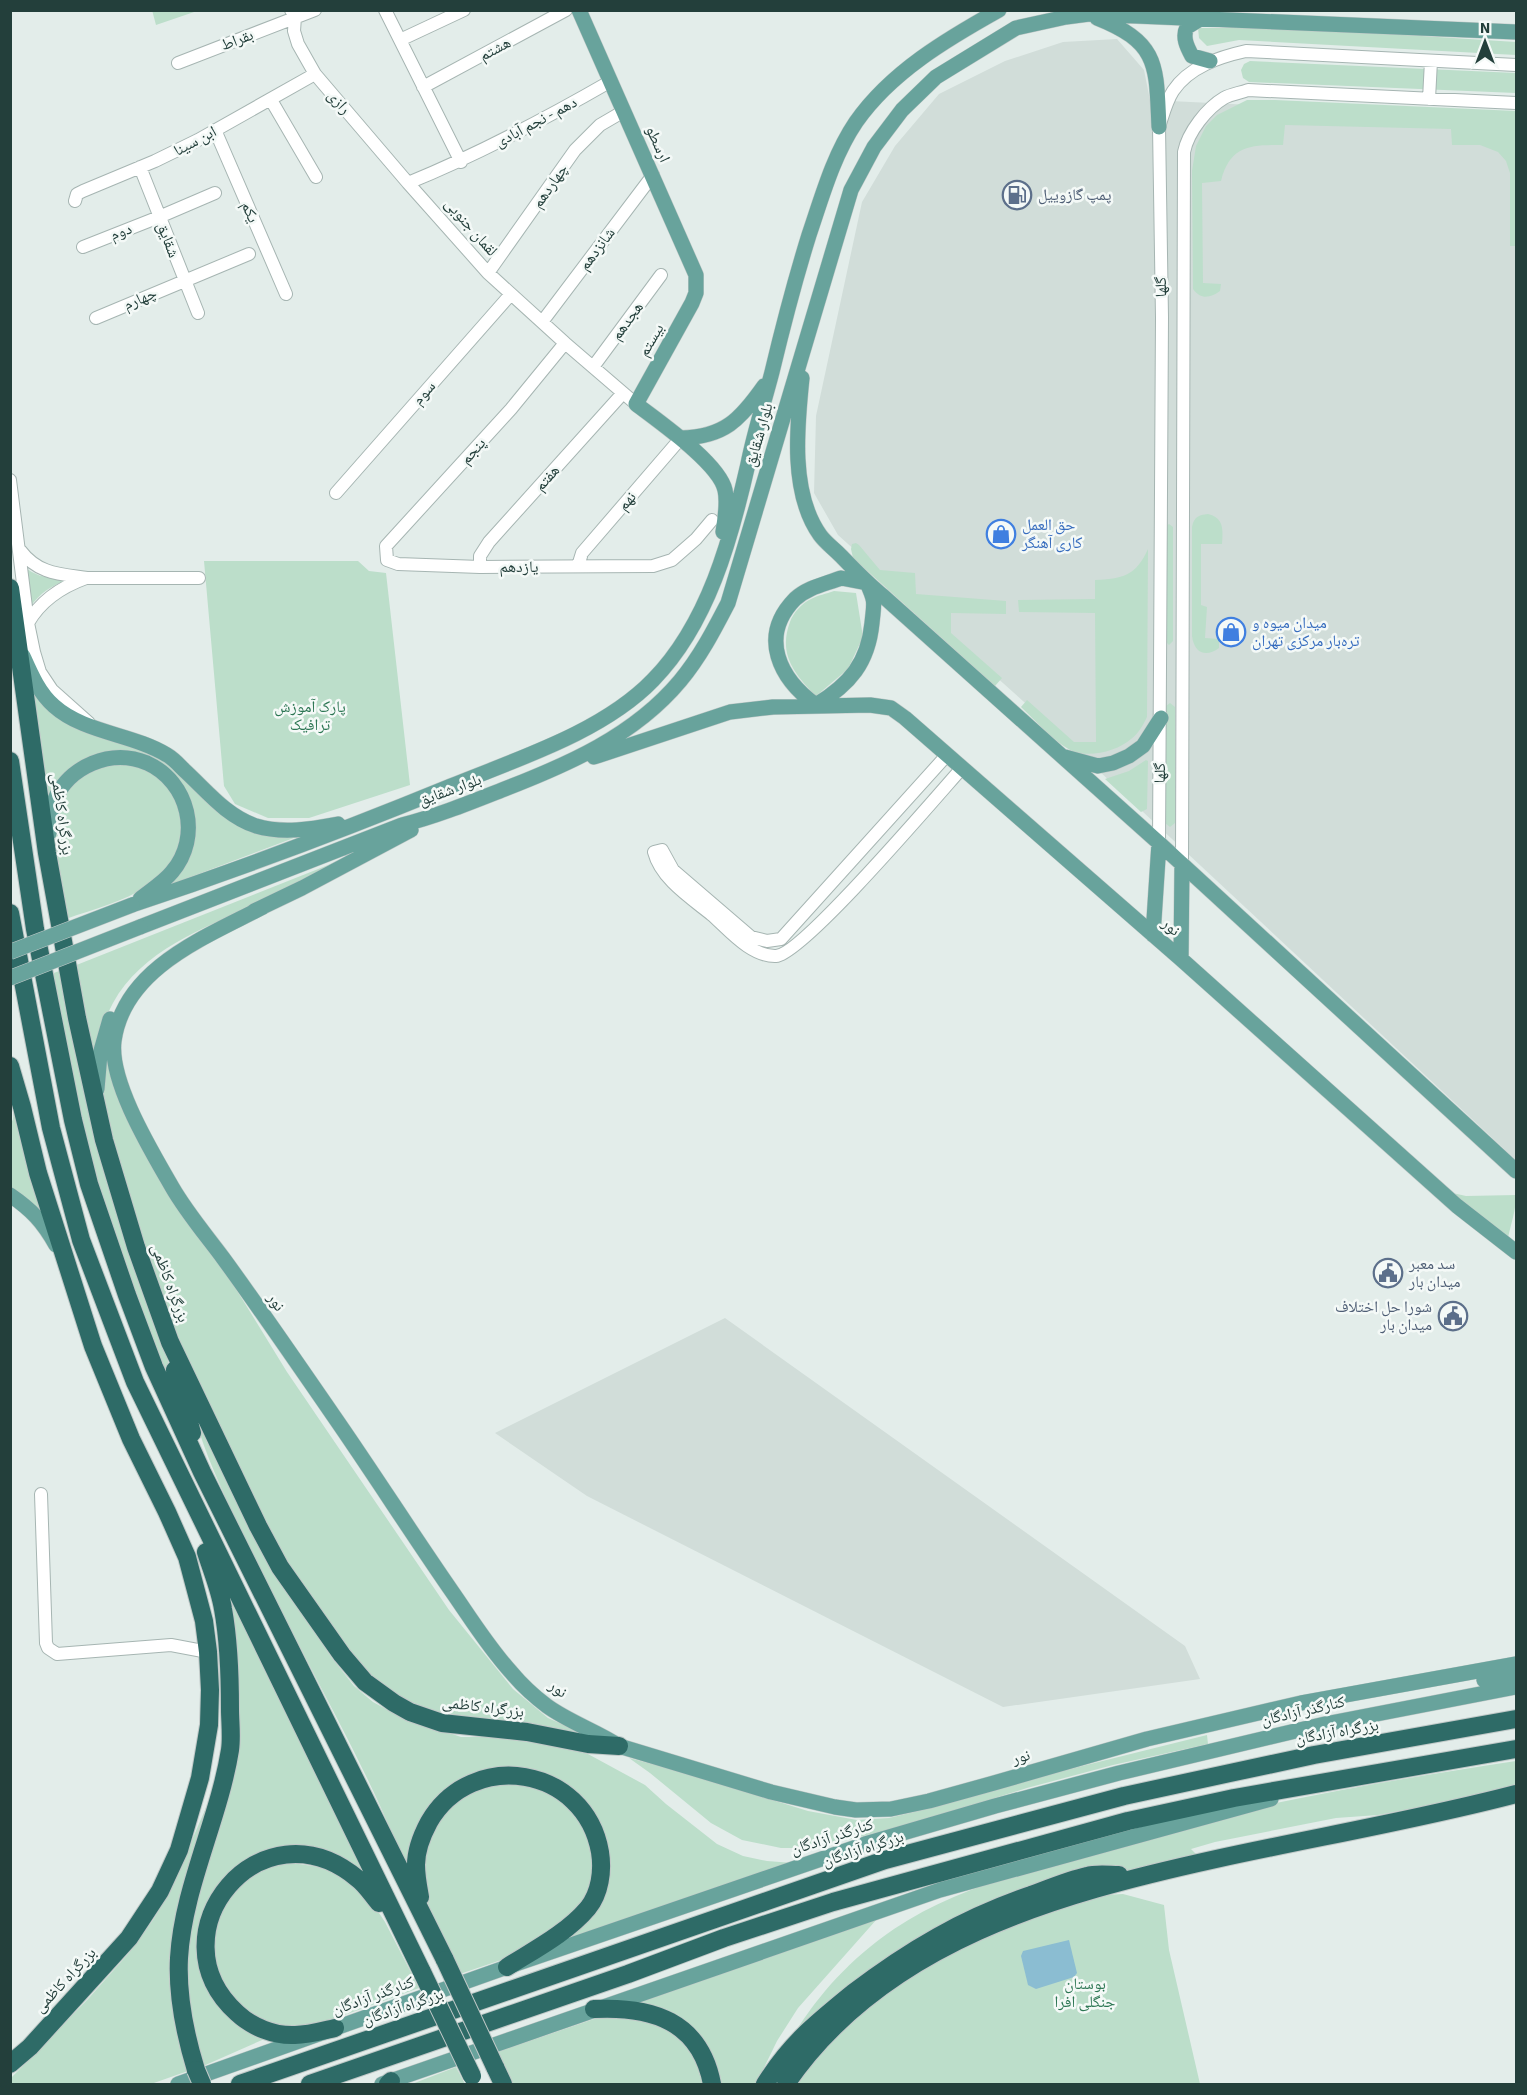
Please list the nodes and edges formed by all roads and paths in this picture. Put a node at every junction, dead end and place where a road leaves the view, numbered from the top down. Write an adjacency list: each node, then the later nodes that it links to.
1 (315, 10): 7 (street, بقراط)
2 (385, 10): 11 (street)
3 (464, 10): 11 (street)
4 (566, 10): 18 (street, هشتم)
5 (579, 10): 17 (main road, ارسطو)
6 (999, 10): 49 (main road, بلوار شقایق)
7 (293, 14): 14 (street, بقراط); 16 (street, رازی)
8 (1089, 14): 9 (main road, بلوار شقایق); 23 (main road); 46 (main road, بلوار شقایق)
9 (1200, 19): 10 (main road, بلوار شقایق); 12 (main road)
10 (1516, 32)
11 (400, 40): 18 (street)
12 (1210, 61): 13 (street, گلها); 23 (street, گلها)
13 (1431, 61): 15 (street, گلها); 19 (street)
14 (178, 63)
15 (1516, 65)
16 (315, 74): 20 (street, ابن سینا); 29 (street, رازی)
17 (612, 81): 22 (main road, ارسطو); 25 (street, دهم - نجم آبادی)
18 (423, 87): 25 (street)
19 (1430, 99): 21 (street, گلها); 43 (street, گلها)
20 (271, 100): 24 (street, ابن سینا); 28 (street)
21 (1516, 103)
22 (624, 111): 27 (main road, ارسطو); 35 (street, چهاردهم)
23 (1159, 127): 42 (street, گلها)
24 (215, 130): 26 (street, ابن سینا); 39 (street, یکم)
25 (461, 162): 29 (street)
26 (140, 168): 31 (street, ابن سینا); 32 (street, شقایق)
27 (653, 175): 38 (main road, ارسطو); 45 (street, شانزدهم)
28 (316, 177)
29 (408, 183): 35 (street, لقمان جنوبی)
30 (215, 192): 32 (street)
31 (75, 201)
32 (159, 217): 33 (street, دوم); 37 (street, شقایق)
33 (82, 247)
34 (249, 254): 37 (street)
35 (488, 273): 40 (street, لقمان جنوبی)
36 (661, 275): 48 (street, هجدهم)
37 (183, 280): 41 (street, شقایق); 44 (street, چهارم)
38 (696, 293): 53 (main road, بیستم)
39 (286, 294)
40 (511, 294): 45 (street, لقمان جنوبی); 56 (street, سوم)
41 (198, 313)
42 (1162, 317): 43 (street); 51 (street, گلها)
43 (1184, 317): 52 (street, گلها)
44 (96, 318)
45 (542, 322): 47 (street, لقمان جنوبی)
46 (806, 339): 67 (main road); 78 (main road, بلوار شقایق)
47 (565, 343): 48 (street, لقمان جنوبی); 62 (street, پنجم)
48 (593, 367): 50 (street, لقمان جنوبی)
49 (771, 376): 54 (main road); 61 (main road, بلوار شقایق)
50 (623, 393): 53 (street, لقمان جنوبی); 64 (street, هفتم)
51 (1162, 397): 52 (street); 57 (street, گلها)
52 (1184, 397): 58 (street, گلها)
53 (636, 404): 54 (main road, لقمان جنوبی)
54 (681, 438): 61 (main road, لقمان جنوبی); 63 (street, نهم)
55 (10, 480): 60 (street)
56 (336, 493)
57 (1162, 494): 58 (street); 72 (street, گلها)
58 (1184, 494): 83 (street, گلها)
59 (712, 520): 63 (street, یازدهم)
60 (19, 549): 65 (street); 69 (street)
61 (721, 559): 79 (main road, بلوار شقایق)
62 (387, 560): 64 (street, یازدهم)
63 (578, 566): 64 (street, یازدهم)
64 (480, 567)
65 (87, 578): 66 (street); 69 (street)
66 (199, 578)
67 (862, 578): 71 (main road); 71 (main road); 75 (main road)
68 (10, 588): 70 (highway, بزرگراه کاظمی)
69 (28, 623): 73 (street)
70 (19, 647): 73 (main road); 82 (highway, بزرگراه کاظمی)
71 (816, 705): 74 (main road, نور); 78 (main road, نور)
72 (1161, 718): 75 (main road); 81 (street, گلها)
73 (95, 727): 79 (main road)
74 (947, 755): 77 (main road, نور); 77 (street)
75 (1062, 756): 81 (main road)
76 (10, 761): 105 (highway)
77 (962, 768): 87 (main road, نور)
78 (554, 770): 80 (main road, بلوار شقایق)
79 (376, 816): 84 (main road, بلوار شقایق)
80 (433, 817): 85 (main road); 90 (main road, بلوار شقایق, bridge)
81 (1159, 843): 83 (main road); 87 (main road)
82 (47, 854): 84 (main road); 93 (highway, بزرگراه کاظمی)
83 (1182, 864): 89 (main road); 94 (main road)
84 (132, 905): 88 (main road, بلوار شقایق, bridge)
85 (262, 907): 93 (main road); 115 (main road, نور)
86 (10, 913): 104 (highway)
87 (1153, 935): 89 (main road, نور)
88 (10, 952)
89 (1181, 959): 100 (main road, نور)
90 (10, 978)
91 (11, 1068): 92 (main road); 101 (highway, بزرگراه کاظمی)
92 (10, 1076)
93 (96, 1107): 103 (highway, بزرگراه کاظمی)
94 (1499, 1153): 95 (street); 96 (main road)
95 (1516, 1161)
96 (1516, 1171)
97 (10, 1195): 101 (main road)
98 (1516, 1234): 99 (main road)
99 (1516, 1245)
100 (1516, 1252)
101 (68, 1265): 102 (highway, بزرگراه کاظمی)
102 (81, 1308): 104 (highway); 108 (highway, بزرگراه کاظمی)
103 (170, 1342): 105 (highway); 115 (highway, بزرگراه کاظمی)
104 (135, 1382): 106 (highway)
105 (202, 1472): 123 (highway)
106 (179, 1474): 113 (highway); 124 (highway)
107 (41, 1494): 108 (street)
108 (208, 1652): 121 (highway, بزرگراه کاظمی)
109 (1516, 1664): 112 (main road, نور)
110 (1516, 1676): 112 (main road)
111 (1516, 1687): 125 (main road, کنارگذر آزادگان)
112 (1357, 1694): 115 (main road, نور)
113 (230, 1707): 121 (highway); 129 (highway)
114 (1516, 1719): 133 (highway, بزرگراه آزادگان)
115 (619, 1746)
116 (1516, 1749): 117 (highway)
117 (1358, 1775): 126 (main road); 134 (highway)
118 (1516, 1794): 120 (highway)
119 (1516, 1801): 120 (main road)
120 (1476, 1804): 122 (highway)
121 (179, 1850): 128 (highway, بزرگراه کاظمی)
122 (1147, 1875): 137 (highway); 138 (highway)
123 (425, 1919): 125 (highway); 135 (highway, bridge)
124 (400, 1928): 127 (highway); 130 (highway, bridge)
125 (507, 1967): 127 (main road, کنارگذر آزادگان)
126 (594, 2009): 131 (main road); 136 (highway)
127 (335, 2028): 132 (main road, کنارگذر آزادگان)
128 (10, 2064)
129 (199, 2077)
130 (475, 2082)
131 (387, 2083)
132 (177, 2085)
133 (240, 2085)
134 (310, 2085)
135 (503, 2085)
136 (712, 2085)
137 (765, 2085)
138 (786, 2085)

